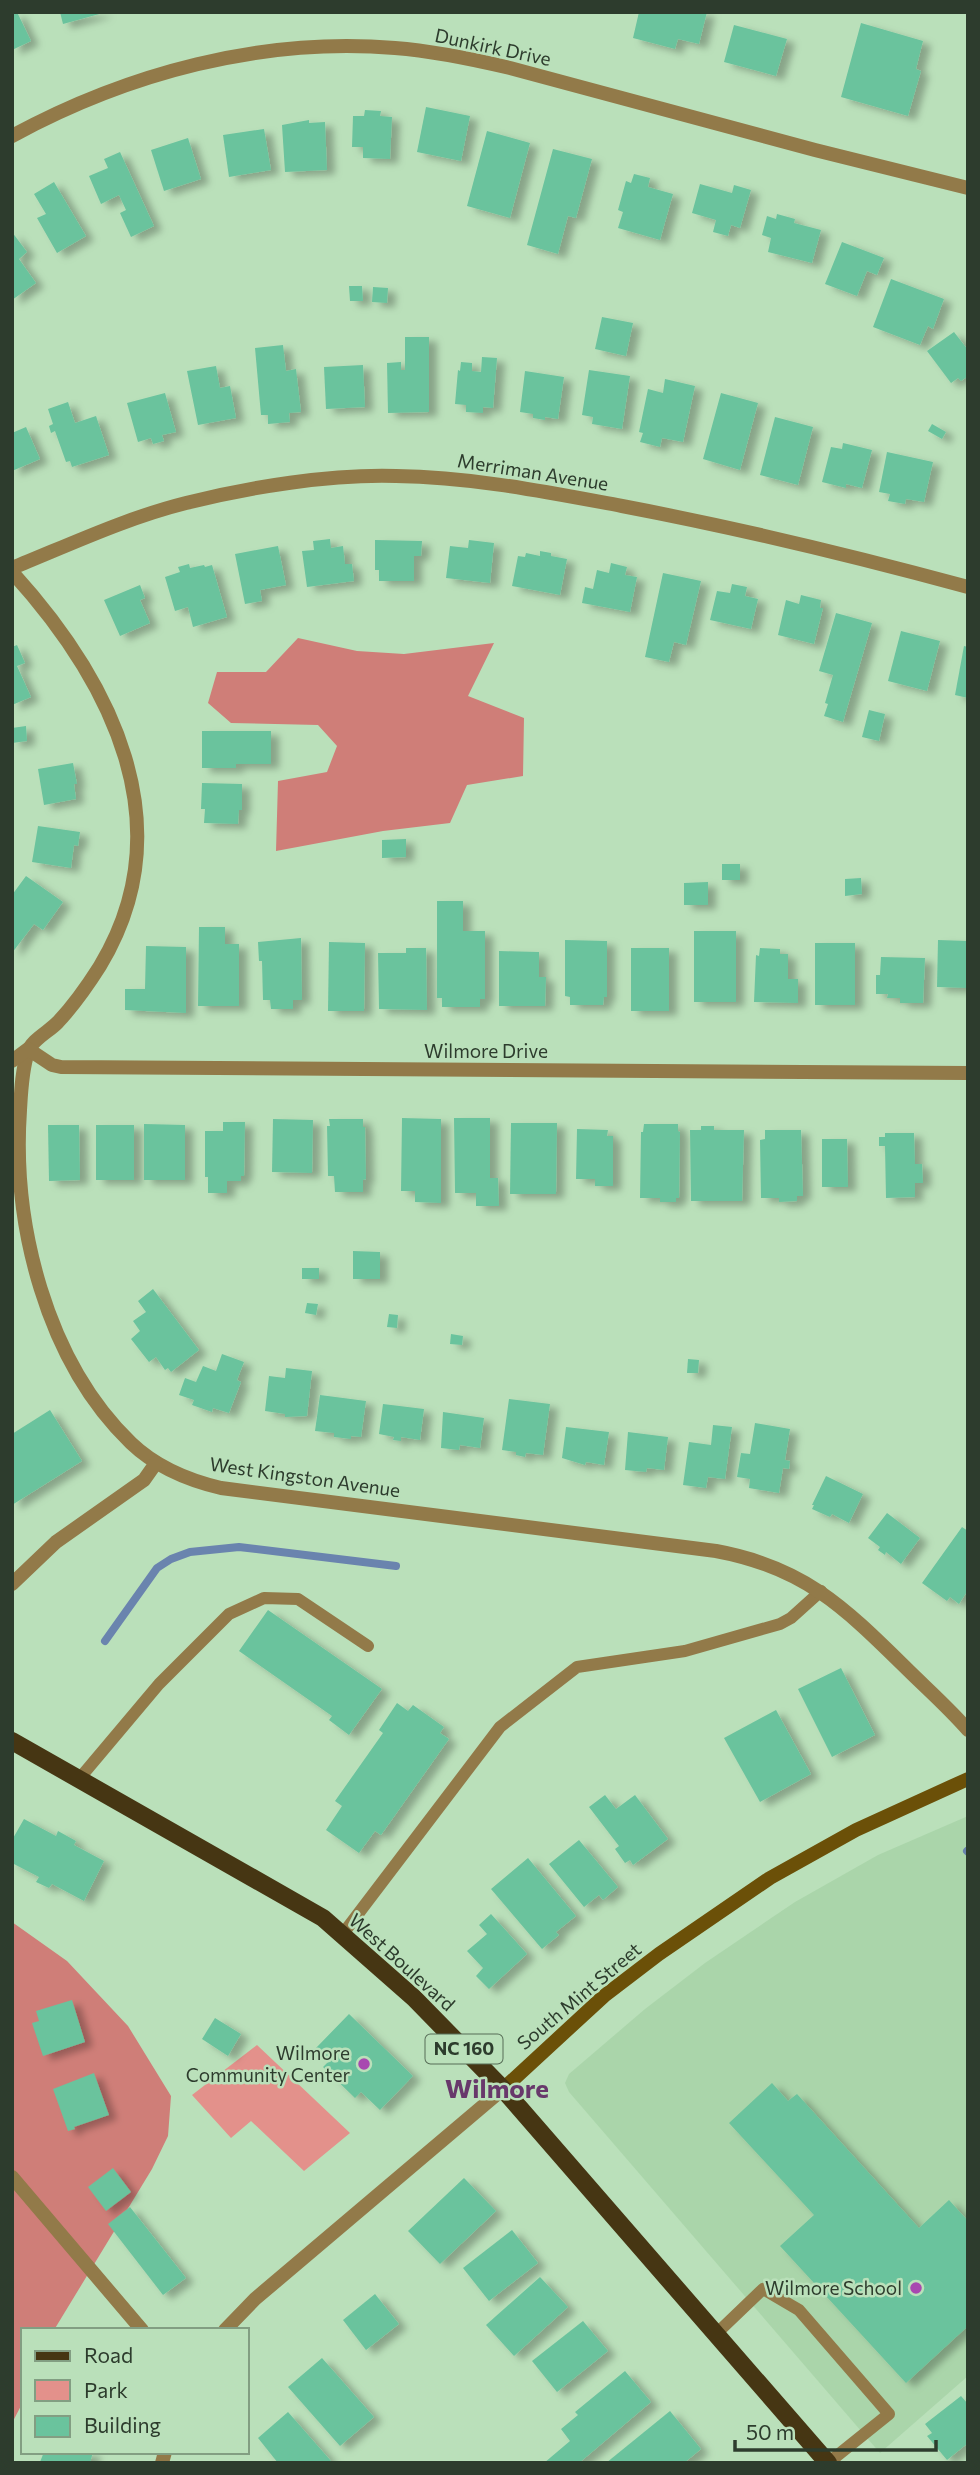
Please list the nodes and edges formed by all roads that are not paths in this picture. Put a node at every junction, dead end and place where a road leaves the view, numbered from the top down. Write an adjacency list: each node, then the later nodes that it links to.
1 (12, 136): 2 (street, Dunkirk Drive)
2 (968, 188)
3 (12, 570): 4 (street, Merriman Avenue); 5 (street)
4 (968, 587)
5 (28, 1049): 6 (street); 7 (street, Wilmore Drive); 8 (street, West Kingston Avenue)
6 (12, 1061)
7 (968, 1073)
8 (156, 1463): 9 (street); 10 (street, West Kingston Avenue)
9 (12, 1584)
10 (821, 1591): 12 (street, West Kingston Avenue); 16 (lane)
11 (368, 1646): 14 (lane)
12 (968, 1730)
13 (12, 1741): 14 (main road, West Boulevard / NC 160)
14 (79, 1779): 16 (main road, West Boulevard / NC 160)
15 (968, 1779): 17 (street, South Mint Street)
16 (342, 1935): 17 (main road, West Boulevard / NC 160)
17 (503, 2089): 20 (street, South Mint Street); 21 (main road, West Boulevard / NC 160)
18 (12, 2177): 19 (street)
19 (140, 2328)
20 (227, 2328)
21 (716, 2334): 22 (main road, West Boulevard / NC 160); 22 (lane)
22 (828, 2463)

